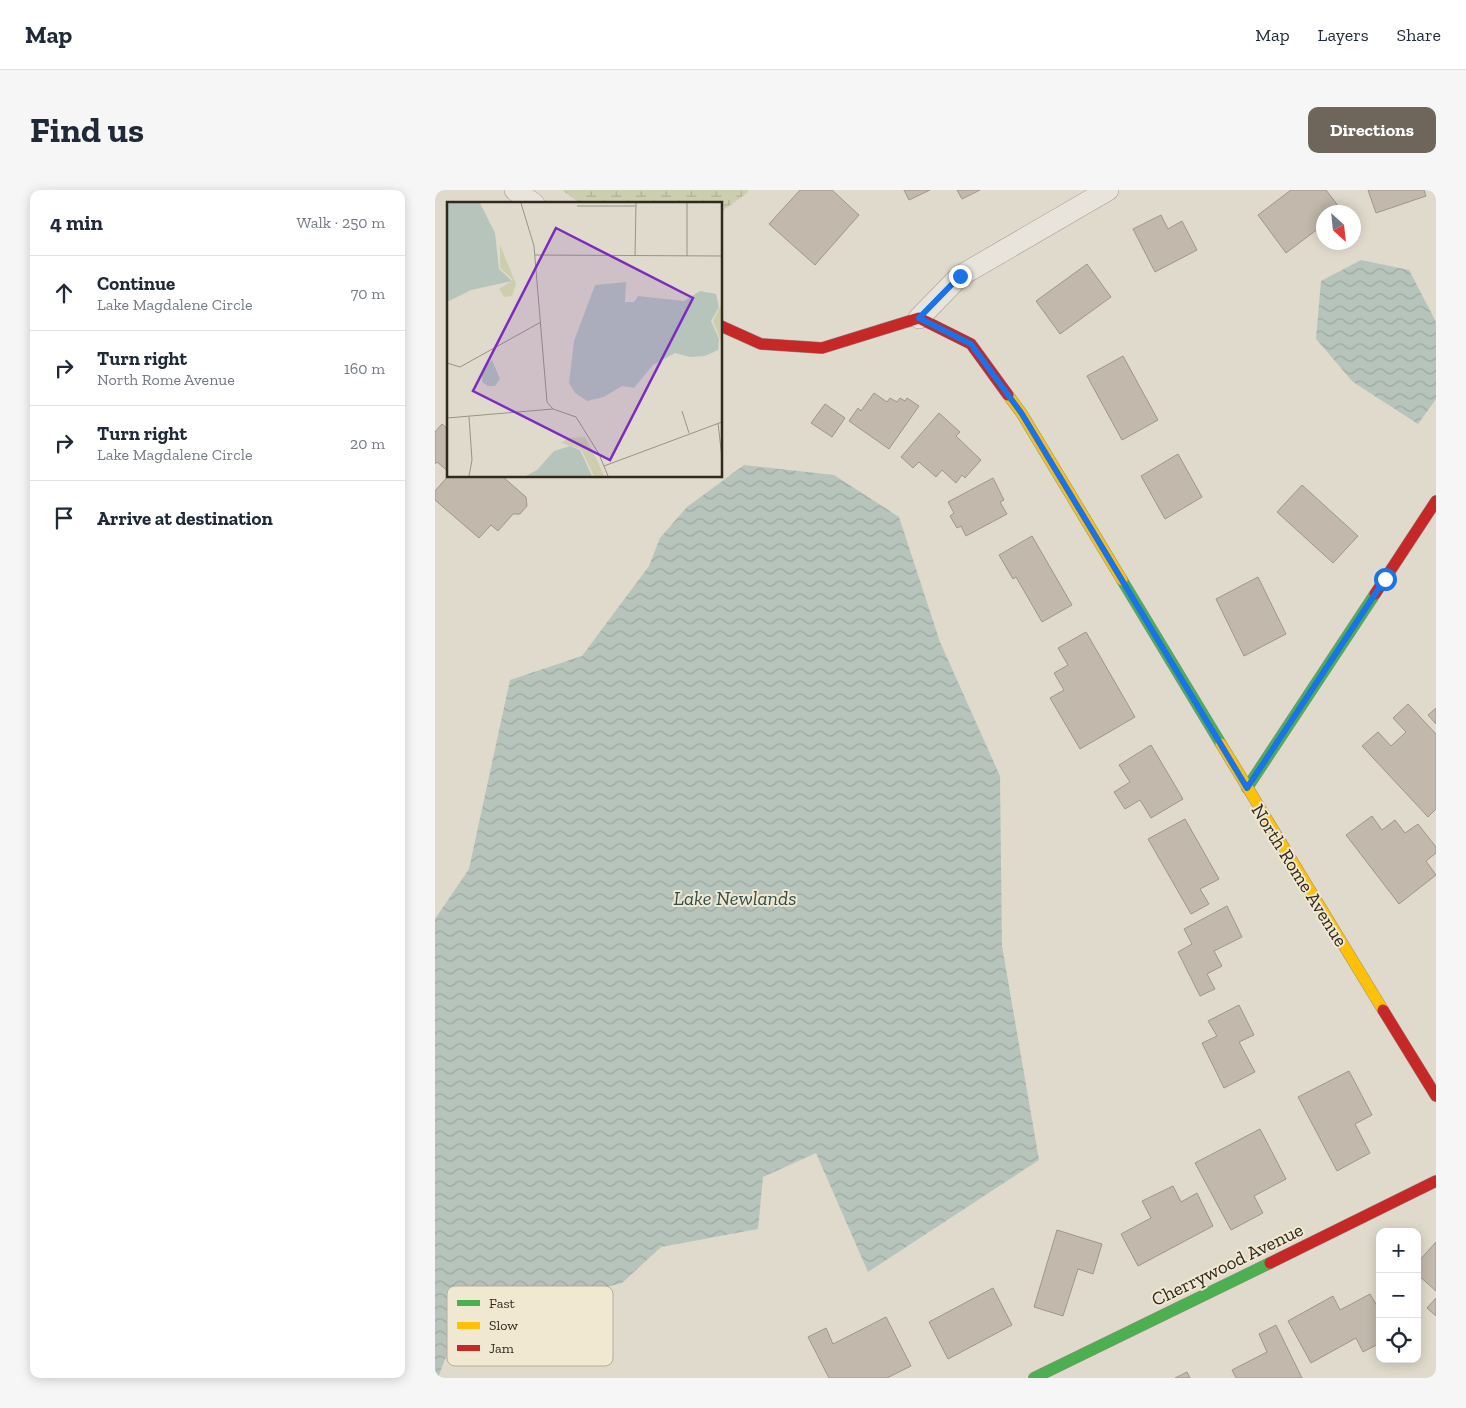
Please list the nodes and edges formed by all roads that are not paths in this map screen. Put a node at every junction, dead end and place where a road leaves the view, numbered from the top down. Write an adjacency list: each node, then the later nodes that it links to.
1 (515, 190): 3 (street)
2 (1108, 190): 4 (street)
3 (531, 202)
4 (919, 318): 5 (street); 7 (street, North Rome Avenue)
5 (723, 327)
6 (1436, 501): 7 (street)
7 (1247, 788): 8 (street, North Rome Avenue)
8 (1436, 1096)
9 (1436, 1181): 10 (street, Cherrywood Avenue)
10 (1034, 1378)

